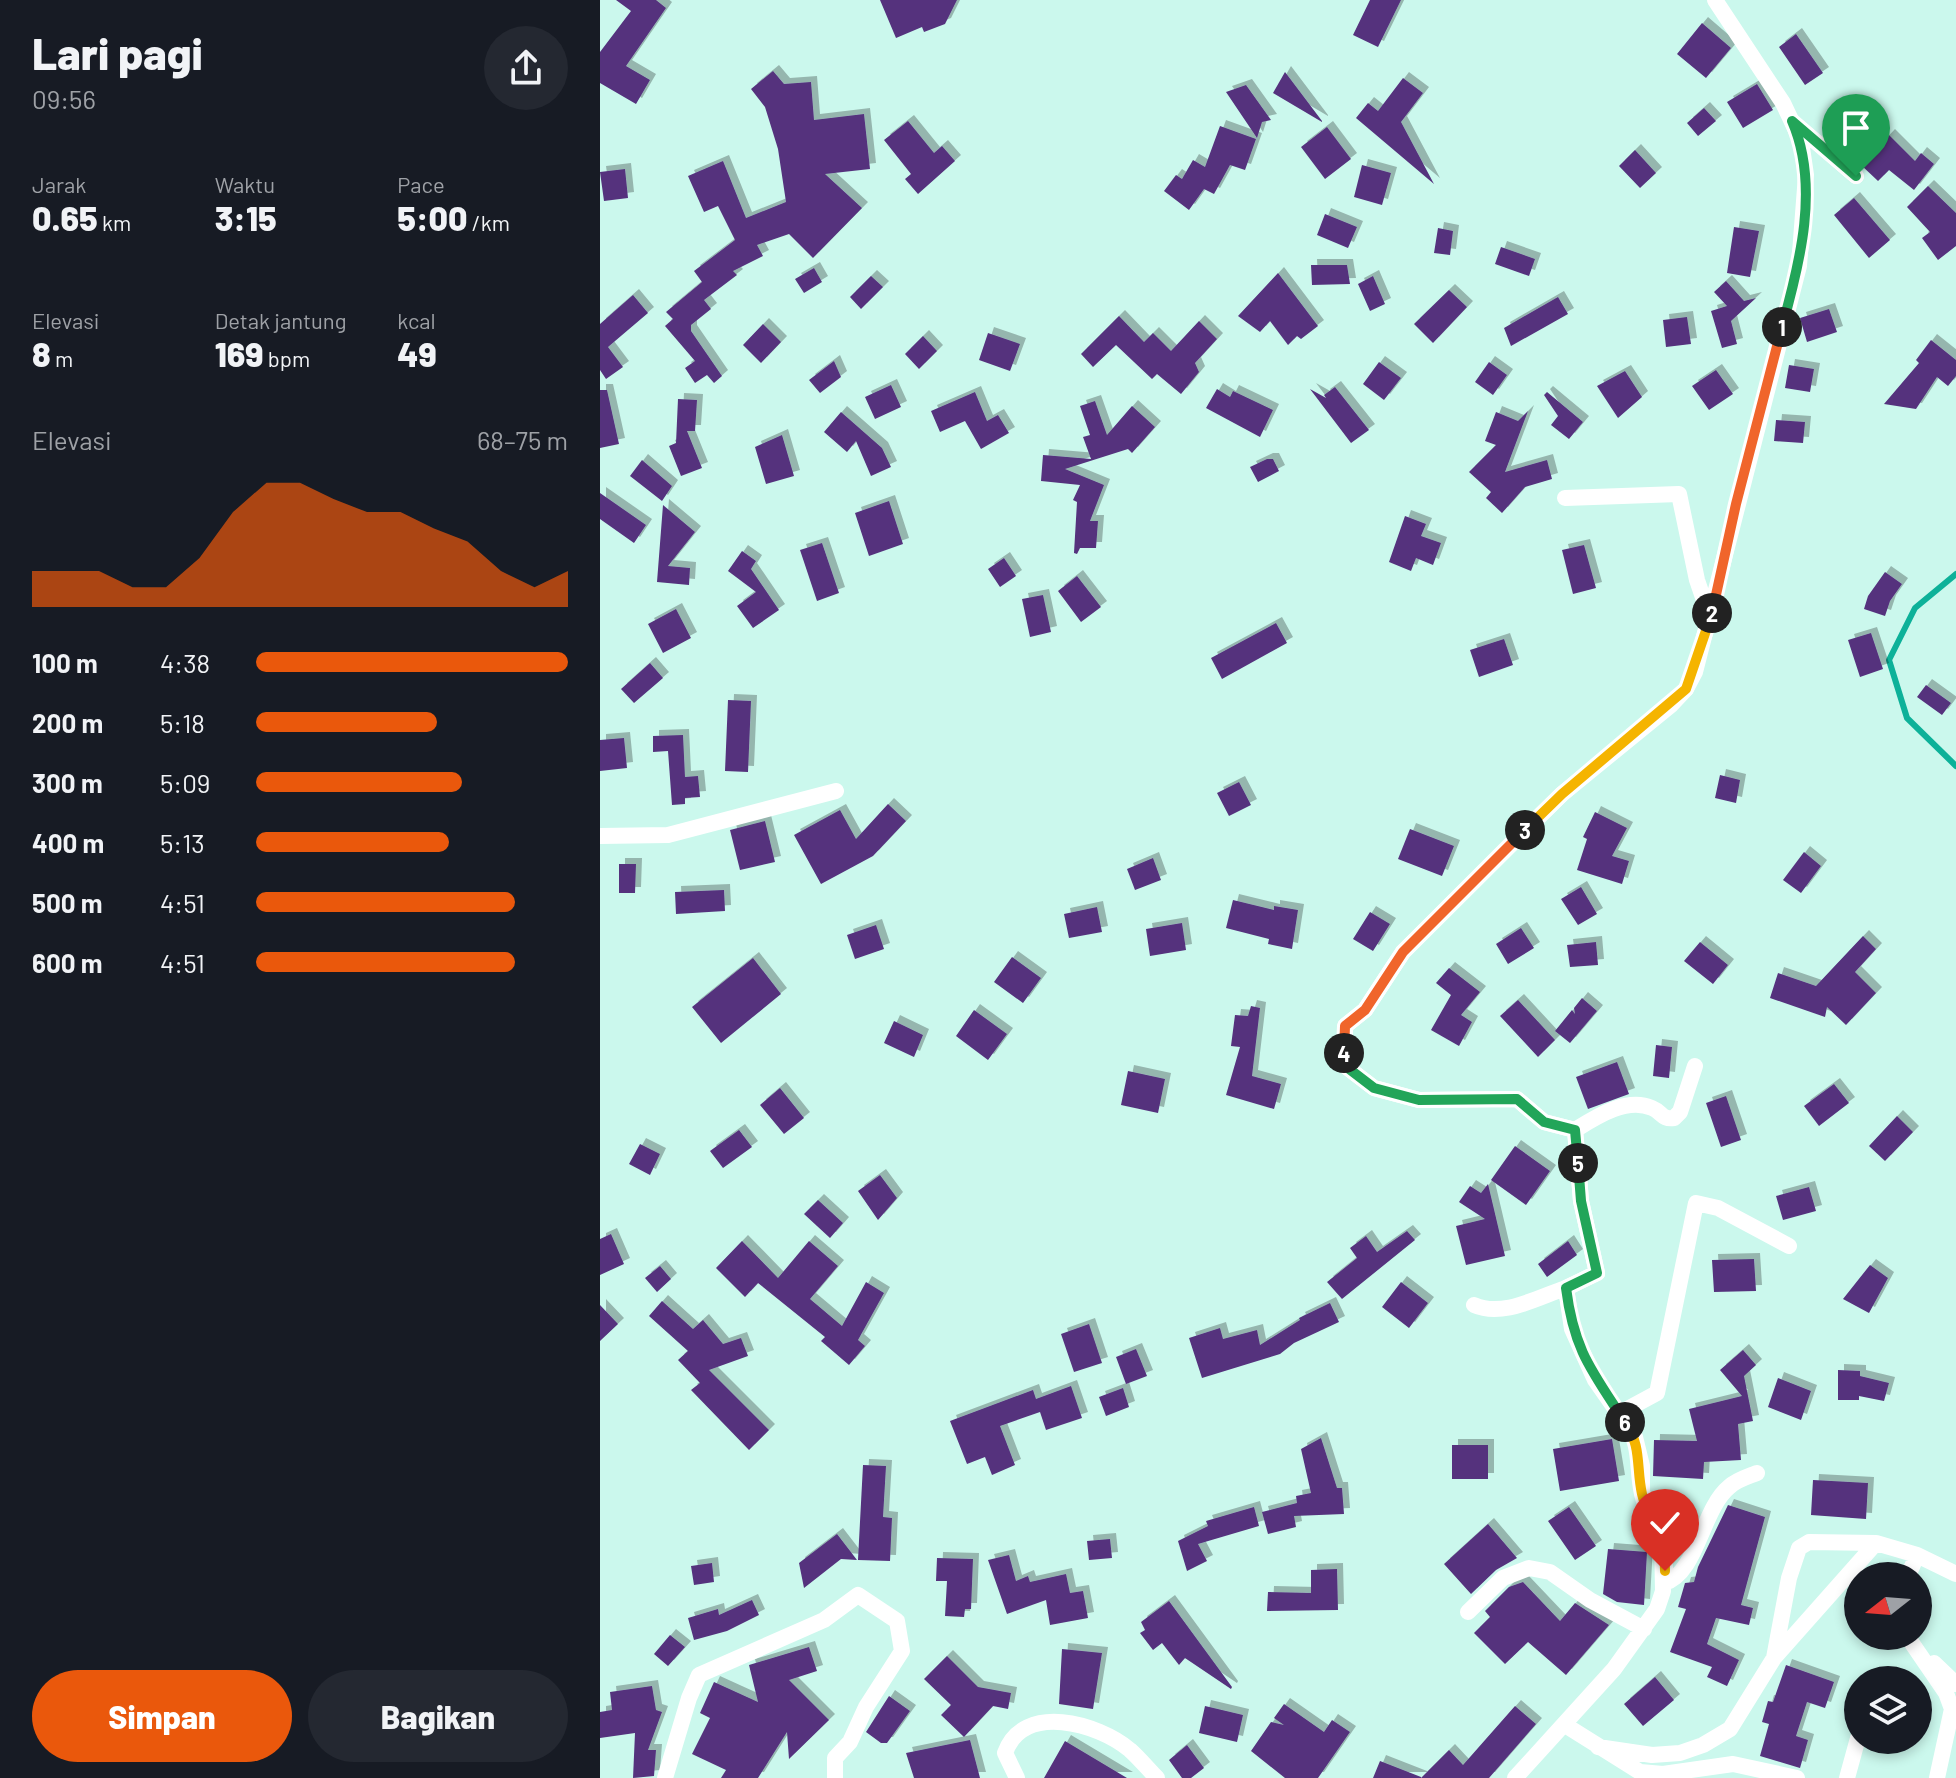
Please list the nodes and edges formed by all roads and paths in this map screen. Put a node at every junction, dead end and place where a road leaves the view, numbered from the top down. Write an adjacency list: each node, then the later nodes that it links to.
1 (1715, 0): 2 (street)
2 (1792, 121): 3 (street); 5 (street)
3 (1856, 176)
4 (1565, 498): 5 (street)
5 (1711, 620): 9 (street)
6 (836, 791): 7 (street)
7 (600, 836)
8 (1695, 1066): 9 (street)
9 (1575, 1130): 11 (street)
10 (1789, 1246): 13 (street)
11 (1566, 1288): 12 (street); 13 (street)
12 (1474, 1305)
13 (1620, 1413): 19 (street)
14 (1757, 1473): 19 (street)
15 (1876, 1543): 16 (street); 24 (street); 24 (street)
16 (1917, 1555): 17 (street); 18 (street)
17 (1914, 1562)
18 (1956, 1574)
19 (1664, 1583): 21 (street)
20 (1468, 1612): 21 (street)
21 (1644, 1629): 26 (street)
22 (1917, 1650): 36 (street)
23 (1921, 1650): 25 (street)
24 (1774, 1658): 27 (street)
25 (1956, 1684)
26 (1565, 1725): 27 (street); 33 (street)
27 (1598, 1747): 34 (street)
28 (1854, 1754): 35 (street)
29 (665, 1778): 30 (street)
30 (835, 1778)
31 (1017, 1778): 32 (street)
32 (1157, 1778)
33 (1515, 1778)
34 (1797, 1778)
35 (1847, 1778)
36 (1937, 1778)

